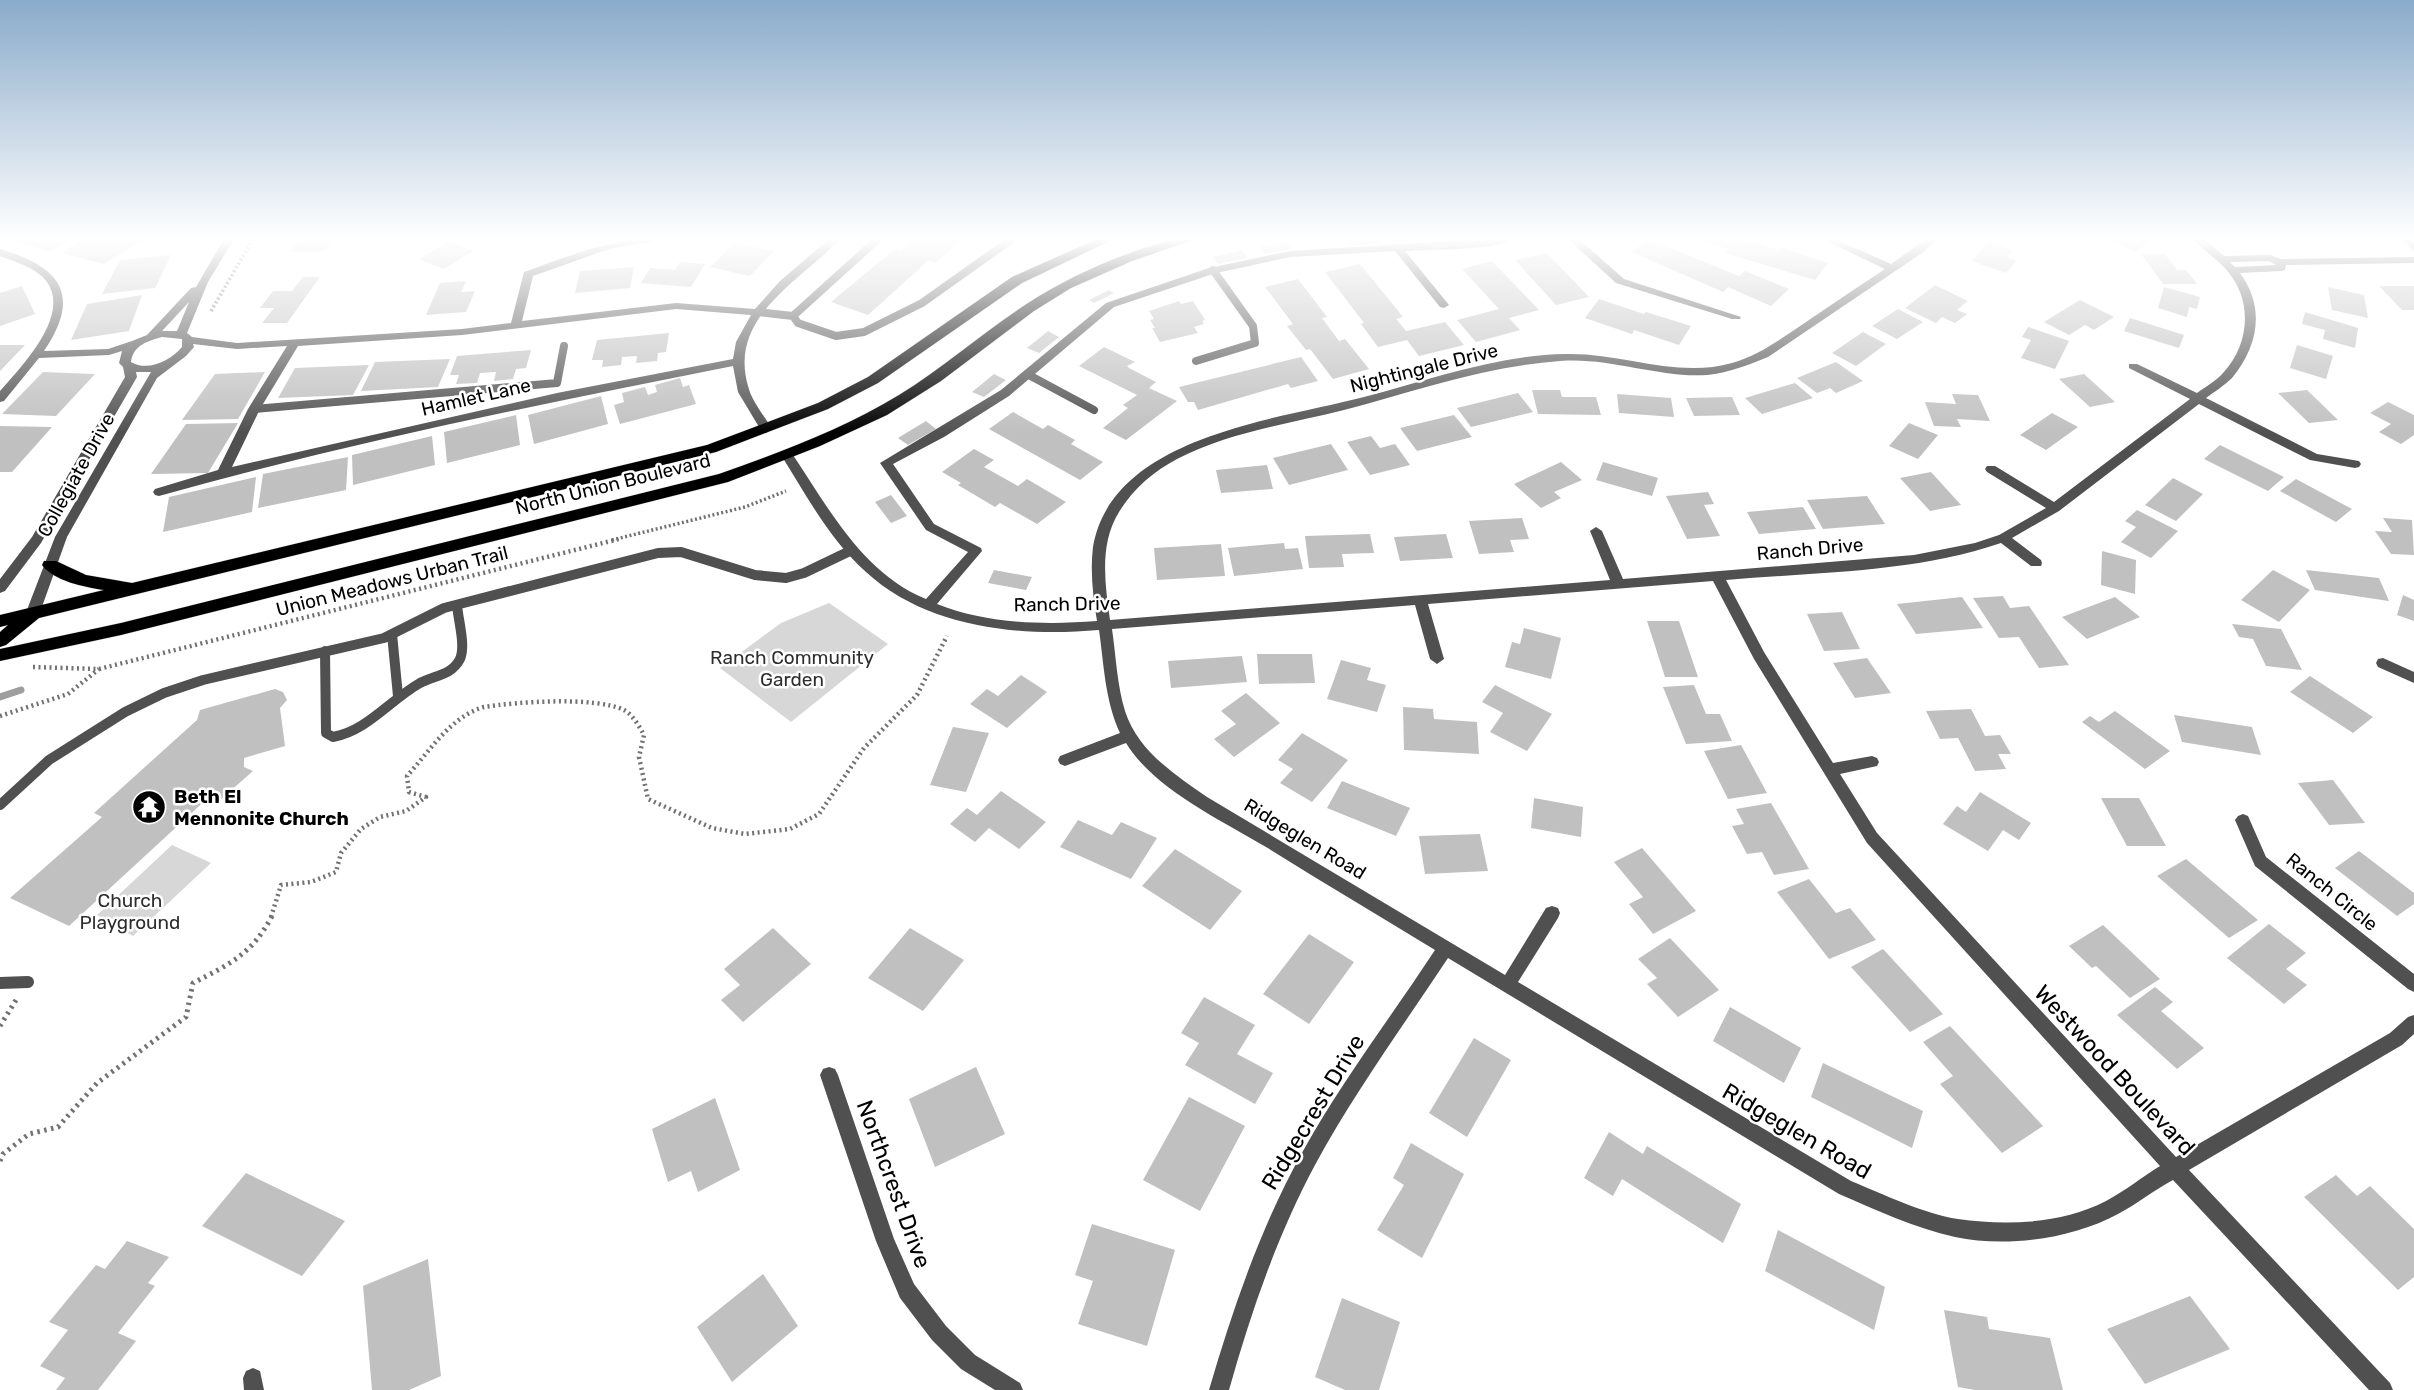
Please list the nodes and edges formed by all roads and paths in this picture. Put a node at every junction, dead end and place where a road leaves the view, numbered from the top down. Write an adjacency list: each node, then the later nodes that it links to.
1 (59, 304): 27 (street)
2 (181, 304): 22 (street)
3 (195, 304): 21 (street)
4 (215, 304): 16 (path)
5 (521, 304): 20 (street)
6 (765, 304): 17 (street)
7 (806, 304): 18 (lane)
8 (920, 304): 18 (lane)
9 (983, 304): 40 (main road, North Union Boulevard)
10 (1036, 304): 41 (main road, North Union Boulevard)
11 (1113, 304): 33 (street)
12 (1237, 304): 28 (lane)
13 (1693, 304): 19 (street)
14 (1839, 304): 62 (street, Nightingale Drive)
15 (2249, 304): 37 (street, Ranch Drive)
16 (210, 312)
17 (758, 312): 18 (lane); 20 (street); 30 (street)
18 (793, 316)
19 (1735, 317)
20 (516, 325): 23 (street)
21 (184, 337): 22 (street); 24 (street); 29 (street, Collegiate Drive)
22 (146, 338): 26 (street); 31 (street, Collegiate Drive)
23 (293, 343): 24 (street); 38 (street)
24 (226, 346): 29 (street)
25 (564, 346): 34 (lane)
26 (109, 352): 27 (street); 31 (street)
27 (38, 355): 36 (street)
28 (1196, 360)
29 (173, 361): 31 (street); 52 (street, Collegiate Drive)
30 (738, 361): 35 (street, Hamlet Lane); 40 (street)
31 (127, 365): 56 (street, Collegiate Drive)
32 (2133, 366): 37 (street)
33 (1027, 374): 39 (lane); 59 (street)
34 (557, 383): 35 (lane); 38 (lane)
35 (557, 397): 44 (street, Hamlet Lane)
36 (0, 398)
37 (2200, 398): 42 (street); 47 (street, Ranch Drive)
38 (254, 410): 44 (street)
39 (1094, 410)
40 (766, 429): 55 (main road, North Union Boulevard)
41 (786, 455): 50 (street, Ranch Drive); 67 (main road, North Union Boulevard)
42 (2355, 464)
43 (1991, 469): 47 (street)
44 (223, 473): 46 (street, Hamlet Lane)
45 (786, 491): 71 (path, Union Meadows Urban Trail)
46 (159, 492)
47 (2055, 508): 49 (street, Ranch Drive)
48 (1596, 531): 54 (street)
49 (2003, 538): 51 (street); 53 (street, Ranch Drive)
50 (852, 550): 58 (lane); 59 (street, Ranch Drive)
51 (2036, 563)
52 (50, 565): 55 (main road); 60 (street, Collegiate Drive)
53 (1717, 576): 54 (street, Ranch Drive); 78 (street, Westwood Boulevard)
54 (1618, 583): 57 (street, Ranch Drive)
55 (143, 587): 60 (main road, North Union Boulevard)
56 (0, 588)
57 (1420, 600): 62 (street, Ranch Drive); 68 (street)
58 (457, 604): 63 (lane); 73 (lane)
59 (928, 606): 62 (street, Ranch Drive)
60 (32, 615): 61 (main road, North Union Boulevard); 65 (main road)
61 (0, 621)
62 (1105, 625): 75 (street, Ridgeglen Road)
63 (392, 634): 66 (lane); 73 (lane)
64 (947, 636): 90 (path)
65 (0, 641)
66 (325, 652): 73 (lane); 79 (lane)
67 (0, 654)
68 (1437, 659)
69 (2383, 663): 72 (street)
70 (27, 667): 71 (path, Union Meadows Urban Trail)
71 (99, 669): 74 (path)
72 (2414, 678)
73 (398, 696)
74 (0, 716)
75 (1128, 736): 76 (street); 82 (street, Ridgeglen Road)
76 (1065, 760)
77 (1872, 762): 78 (street)
78 (1828, 770): 91 (street, Westwood Boulevard)
79 (0, 806)
80 (2243, 820): 85 (street, Ranch Circle)
81 (1552, 913): 86 (street)
82 (1445, 949): 86 (street, Ridgeglen Road); 93 (street, Ridgecrest Drive)
83 (28, 982): 84 (lane); 88 (path)
84 (0, 983)
85 (2414, 984)
86 (1507, 986): 91 (street, Ridgeglen Road)
87 (2414, 1023): 91 (street, Ridgeglen Road)
88 (0, 1026)
89 (829, 1074): 92 (street, Northcrest Drive)
90 (0, 1161)
91 (2175, 1169): 94 (street, Westwood Boulevard)
92 (1013, 1390)
93 (1219, 1390)
94 (2384, 1390)

